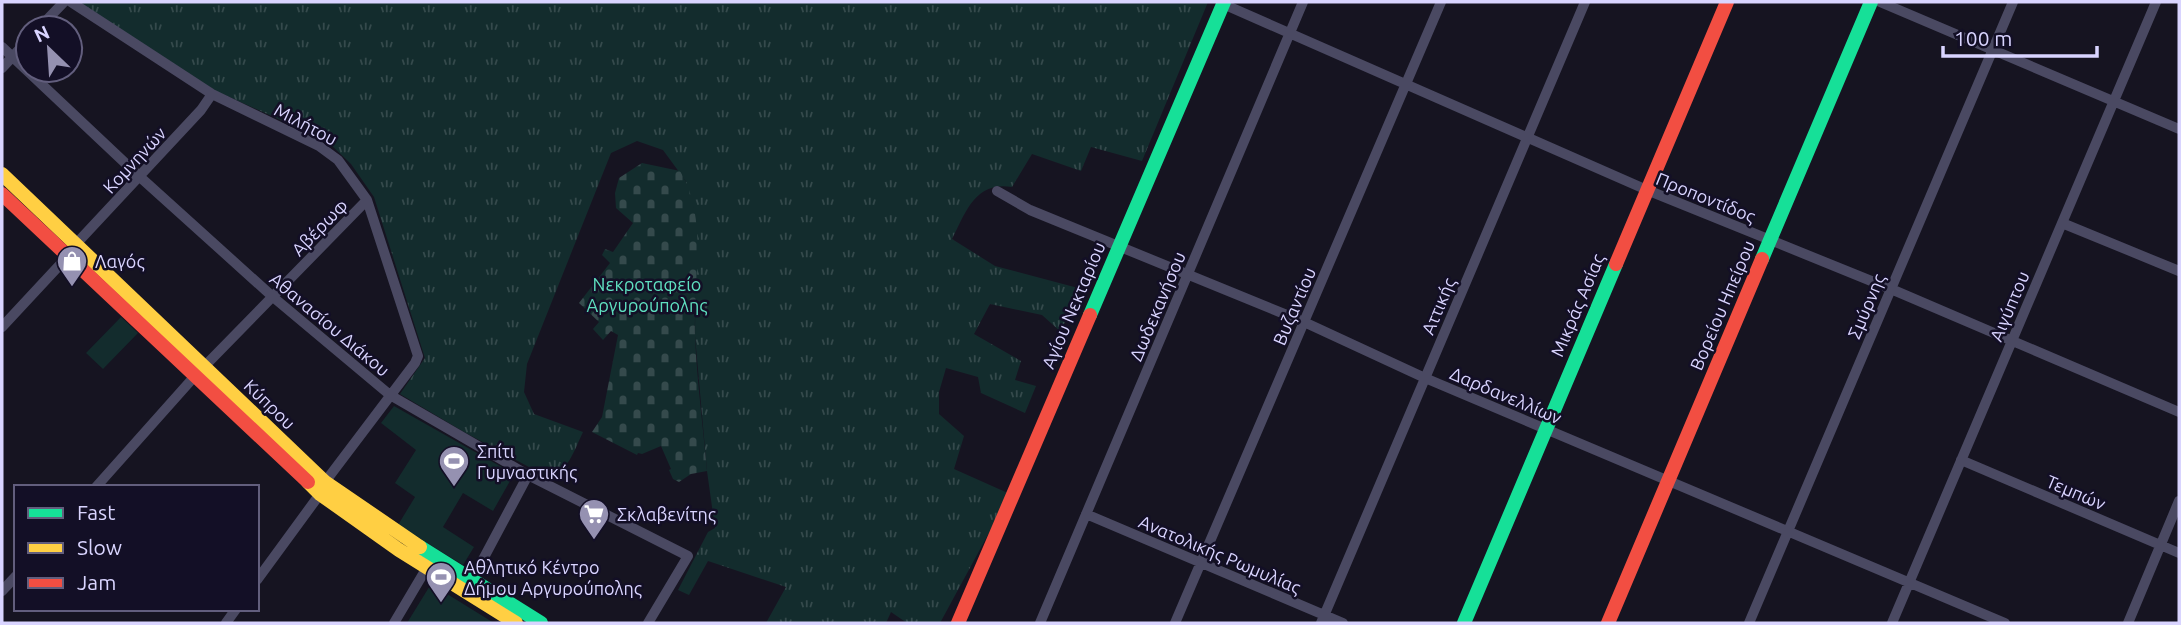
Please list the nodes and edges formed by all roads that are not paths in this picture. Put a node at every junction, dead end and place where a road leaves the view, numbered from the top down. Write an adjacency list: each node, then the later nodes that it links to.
1 (71, 2): 17 (street, Μιλήτου)
2 (1303, 2): 11 (street, Δωδεκανήσου)
3 (1441, 2): 16 (street, Βυζαντίου)
4 (1585, 2): 20 (street, Αττικής)
5 (1727, 2): 23 (street, Μικράς Ασίας)
6 (1871, 2): 28 (street, Βορείου Ηπείρου)
7 (1880, 2): 13 (street)
8 (2013, 2): 13 (street, Σμύρνης)
9 (2155, 2): 18 (street, Αιγύπτου)
10 (1224, 3): 11 (street, Προποντίδος); 29 (street, Αγίου Νεκταρίου)
11 (1289, 33): 16 (street, Προποντίδος); 32 (street, Δωδεκανήσου)
12 (2, 47): 14 (street, Αθανασίου Διάκου)
13 (1992, 50): 18 (street); 33 (street, Σμύρνης)
14 (13, 56): 15 (street); 22 (street, Αθανασίου Διάκου)
15 (2, 68)
16 (1405, 84): 20 (street, Προποντίδος); 35 (street, Βυζαντίου)
17 (212, 94): 22 (street, Κομνηνών); 26 (street, Μιλήτου)
18 (2113, 102): 19 (street); 27 (street, Αιγύπτου)
19 (2179, 129)
20 (1527, 137): 23 (street, Προποντίδος); 39 (street, Αττικής)
21 (2, 174): 30 (street, Κύπρου)
22 (140, 177): 30 (street, Κομνηνών); 34 (street, Αθανασίου Διάκου)
23 (1647, 190): 28 (street, Προποντίδος); 42 (street, Μικράς Ασίας)
24 (996, 191): 29 (street, Δαρδανελλίων)
25 (2, 194): 30 (street, Κύπρου)
26 (368, 200): 34 (street, Αβέρωφ); 40 (street, Μιλήτου)
27 (2062, 223): 31 (street); 37 (street, Αιγύπτου)
28 (1770, 240): 33 (street, Προποντίδος); 45 (street, Βορείου Ηπείρου)
29 (1119, 246): 32 (street, Δαρδανελλίων); 65 (street, Αγίου Νεκταρίου)
30 (72, 250): 36 (street, Κομνηνών); 38 (street, Κύπρου)
31 (2179, 271)
32 (1187, 274): 35 (street, Δαρδανελλίων); 49 (street, Δωδεκανήσου)
33 (1891, 289): 37 (street, Προποντίδος); 50 (street, Σμύρνης)
34 (273, 297): 38 (street, Αβέρωφ); 40 (street, Αθανασίου Διάκου)
35 (1304, 322): 39 (street, Δαρδανελλίων); 54 (street, Βυζαντίου)
36 (2, 327)
37 (2012, 341): 41 (street, Προποντίδος); 43 (street, Αιγύπτου)
38 (199, 372): 46 (street, Αβέρωφ); 47 (street, Κύπρου)
39 (1425, 378): 42 (street, Δαρδανελλίων); 60 (street, Αττικής)
40 (390, 395): 44 (street, Αθανασίου Διάκου); 47 (street)
41 (2179, 412)
42 (1546, 429): 45 (street, Δαρδανελλίων); 69 (street, Μικράς Ασίας)
43 (1961, 460): 51 (street, Τεμπών); 58 (street, Αιγύπτου)
44 (528, 475): 57 (street); 64 (street, Αθανασίου Διάκου)
45 (1668, 480): 50 (street, Δαρδανελλίων); 70 (street, Βορείου Ηπείρου)
46 (98, 485)
47 (322, 488): 53 (street, Κύπρου); 55 (street)
48 (2179, 501): 51 (street)
49 (1086, 514): 54 (street, Ανατολικής Ρωμυλίας); 66 (street, Δωδεκανήσου)
50 (1788, 530): 58 (street, Δαρδανελλίων); 71 (street, Σμύρνης)
51 (2161, 545): 52 (street, Τεμπών); 74 (street)
52 (2179, 553)
53 (430, 562): 57 (street, Κύπρου); 61 (street); 62 (street, Κύπρου)
54 (1201, 563): 60 (street, Ανατολικής Ρωμυλίας); 67 (street, Βυζαντίου)
55 (259, 577)
56 (14, 578): 59 (street)
57 (472, 580): 63 (street, Κύπρου)
58 (1909, 582): 72 (street, Αιγύπτου); 73 (street, Δαρδανελλίων)
59 (2, 591)
60 (1323, 619): 68 (street, Ανατολικής Ρωμυλίας)
61 (394, 623)
62 (516, 623)
63 (541, 623)
64 (648, 623)
65 (958, 623)
66 (1040, 623)
67 (1175, 623)
68 (1343, 623)
69 (1464, 623)
70 (1608, 623)
71 (1749, 623)
72 (1892, 623)
73 (2006, 623)
74 (2128, 623)

